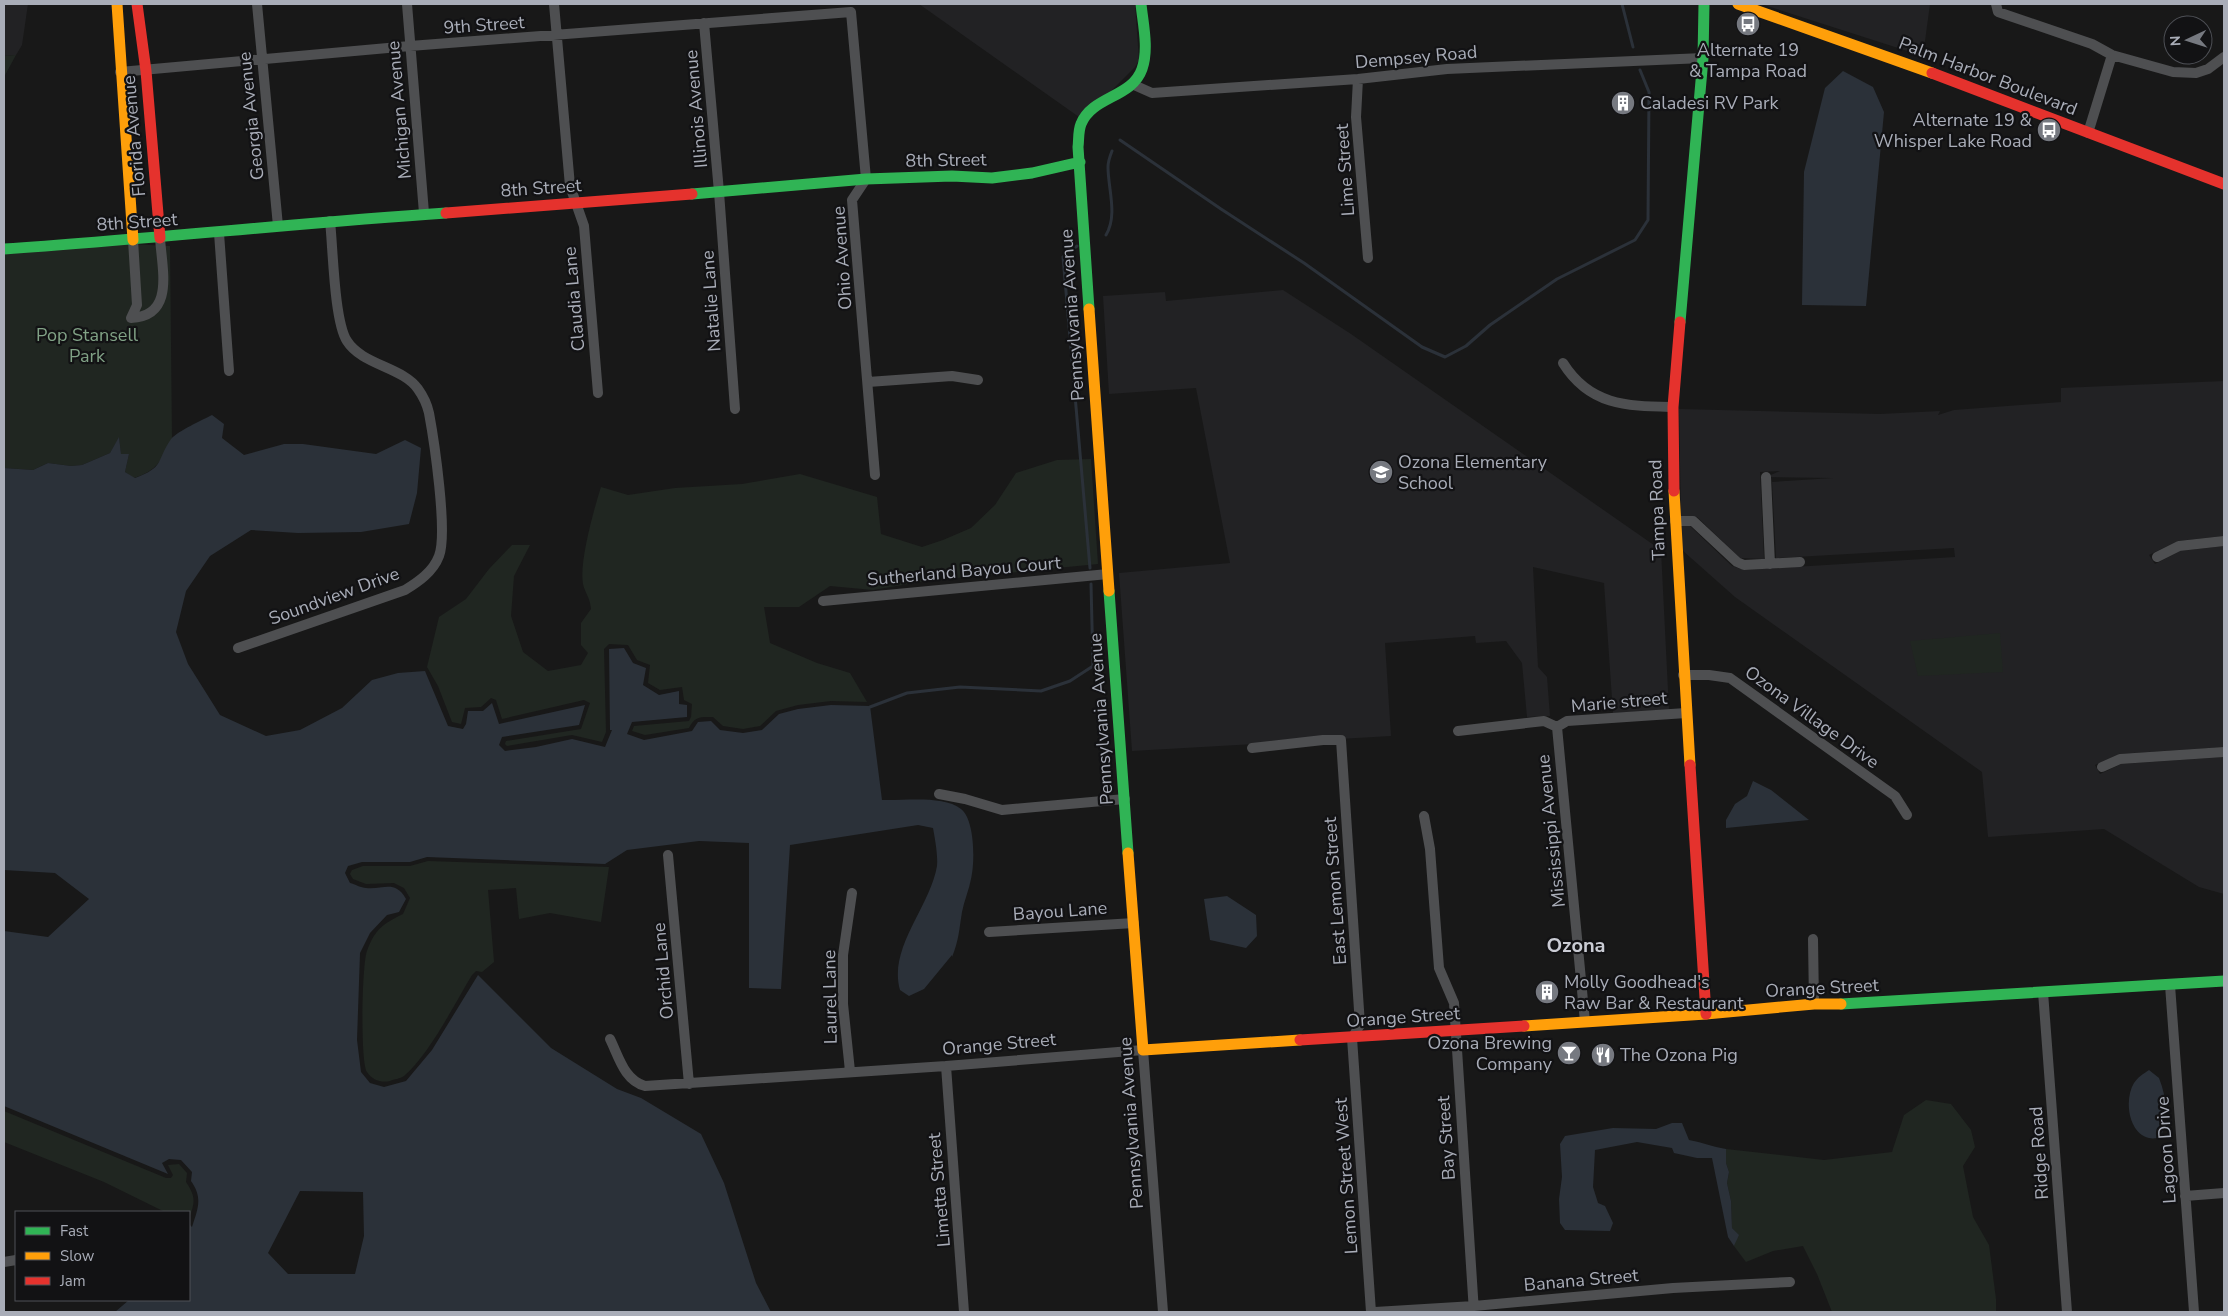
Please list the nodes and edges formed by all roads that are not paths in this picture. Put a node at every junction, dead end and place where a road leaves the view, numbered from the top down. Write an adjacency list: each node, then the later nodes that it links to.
1 (117, 4): 18 (street, Florida Avenue)
2 (137, 4): 17 (street, Florida Avenue)
3 (257, 4): 16 (street, Georgia Avenue)
4 (407, 4): 12 (street, Michigan Avenue)
5 (554, 4): 11 (street, Claudia Lane)
6 (1141, 4): 20 (street)
7 (1704, 4): 15 (street, Tampa Road)
8 (1738, 4): 21 (street, Palm Harbor Boulevard)
9 (1996, 4): 13 (street)
10 (704, 22): 11 (street, 9th Street); 23 (street, 9th Street); 25 (street, Illinois Avenue)
11 (556, 36): 12 (street, 9th Street); 26 (street, Claudia Lane)
12 (410, 46): 16 (street, 9th Street); 27 (street, Michigan Avenue)
13 (2112, 55): 14 (street); 21 (street)
14 (2224, 57)
15 (1703, 58): 19 (street, Dempsey Road); 40 (street, Tampa Road)
16 (261, 59): 17 (street, 9th Street); 29 (street, Georgia Avenue)
17 (146, 71): 18 (street, 9th Street); 31 (street, Florida Avenue)
18 (120, 72): 32 (street, Florida Avenue)
19 (1358, 79): 20 (street, Dempsey Road); 34 (street, Lime Street)
20 (1134, 85): 22 (street, Pennsylvania Avenue)
21 (2088, 133): 24 (street, Palm Harbor Boulevard)
22 (1080, 162): 23 (street, 8th Street); 49 (street, Pennsylvania Avenue)
23 (866, 180): 25 (street, 8th Street); 38 (street, Ohio Avenue)
24 (2224, 184)
25 (720, 192): 26 (street, 8th Street); 41 (street, Natalie Lane)
26 (578, 204): 27 (street, 8th Street); 39 (street, Claudia Lane)
27 (424, 213): 28 (street, 8th Street)
28 (330, 220): 29 (street, 8th Street); 51 (street, Soundview Drive)
29 (278, 226): 30 (street, 8th Street)
30 (219, 233): 31 (street, 8th Street); 36 (street)
31 (160, 238): 32 (street, 8th Street); 32 (street, Florida Avenue)
32 (133, 240): 33 (street, 8th Street)
33 (4, 250)
34 (1368, 258)
35 (1563, 363): 40 (street)
36 (229, 371)
37 (978, 380): 38 (street)
38 (868, 382): 42 (street, Ohio Avenue)
39 (598, 392)
40 (1673, 407): 44 (street, Tampa Road)
41 (735, 409)
42 (875, 475)
43 (1766, 477): 48 (street)
44 (1675, 521): 48 (street); 52 (street, Tampa Road)
45 (2224, 541): 46 (street)
46 (2157, 557)
47 (1800, 562): 48 (street)
48 (1770, 564)
49 (1108, 574): 50 (street, Sutherland Bayou Court); 60 (street, Pennsylvania Avenue)
50 (822, 601)
51 (238, 648)
52 (1683, 675): 53 (street, Tampa Road); 61 (street, Ozona Village Drive)
53 (1686, 713): 54 (street, Marie street); 72 (street, Tampa Road)
54 (1557, 727): 55 (street, Marie street); 73 (street, Mississippi Avenue)
55 (1458, 731)
56 (1252, 748): 75 (street, East Lemon Street)
57 (2224, 752): 58 (street)
58 (2102, 767)
59 (939, 794): 60 (street)
60 (1125, 799): 65 (street, Pennsylvania Avenue)
61 (1907, 815)
62 (1424, 816): 74 (street, Bay Street)
63 (668, 855): 80 (street, Orchid Lane)
64 (852, 893): 79 (street, Laurel Lane)
65 (1134, 923): 66 (street, Bayou Lane); 77 (street, Pennsylvania Avenue)
66 (989, 932)
67 (1813, 939): 71 (street)
68 (2224, 981): 69 (street, Orange Street)
69 (2170, 985): 70 (street, Orange Street); 82 (street, Lagoon Drive)
70 (2044, 992): 71 (street, Orange Street); 89 (street, Ridge Road)
71 (1814, 1004): 72 (street, Orange Street)
72 (1706, 1014): 73 (street, Orange Street)
73 (1586, 1022): 74 (street, Orange Street)
74 (1455, 1030): 75 (street, Orange Street); 84 (street, Bay Street)
75 (1352, 1038): 77 (street, Orange Street); 87 (street, Lemon Street West)
76 (610, 1039): 80 (street, Orange Street)
77 (1143, 1050): 78 (street, Orange Street); 86 (street, Pennsylvania Avenue)
78 (946, 1066): 79 (street, Orange Street); 85 (street, Limetta Street)
79 (850, 1071): 80 (street, Orange Street)
80 (688, 1084)
81 (2224, 1193): 82 (street)
82 (2185, 1196): 90 (street, Lagoon Drive)
83 (1790, 1282): 84 (street, Banana Street)
84 (1474, 1309): 88 (street, Banana Street)
85 (964, 1312)
86 (1162, 1312)
87 (1371, 1312)
88 (1375, 1312)
89 (2067, 1312)
90 (2194, 1312)

